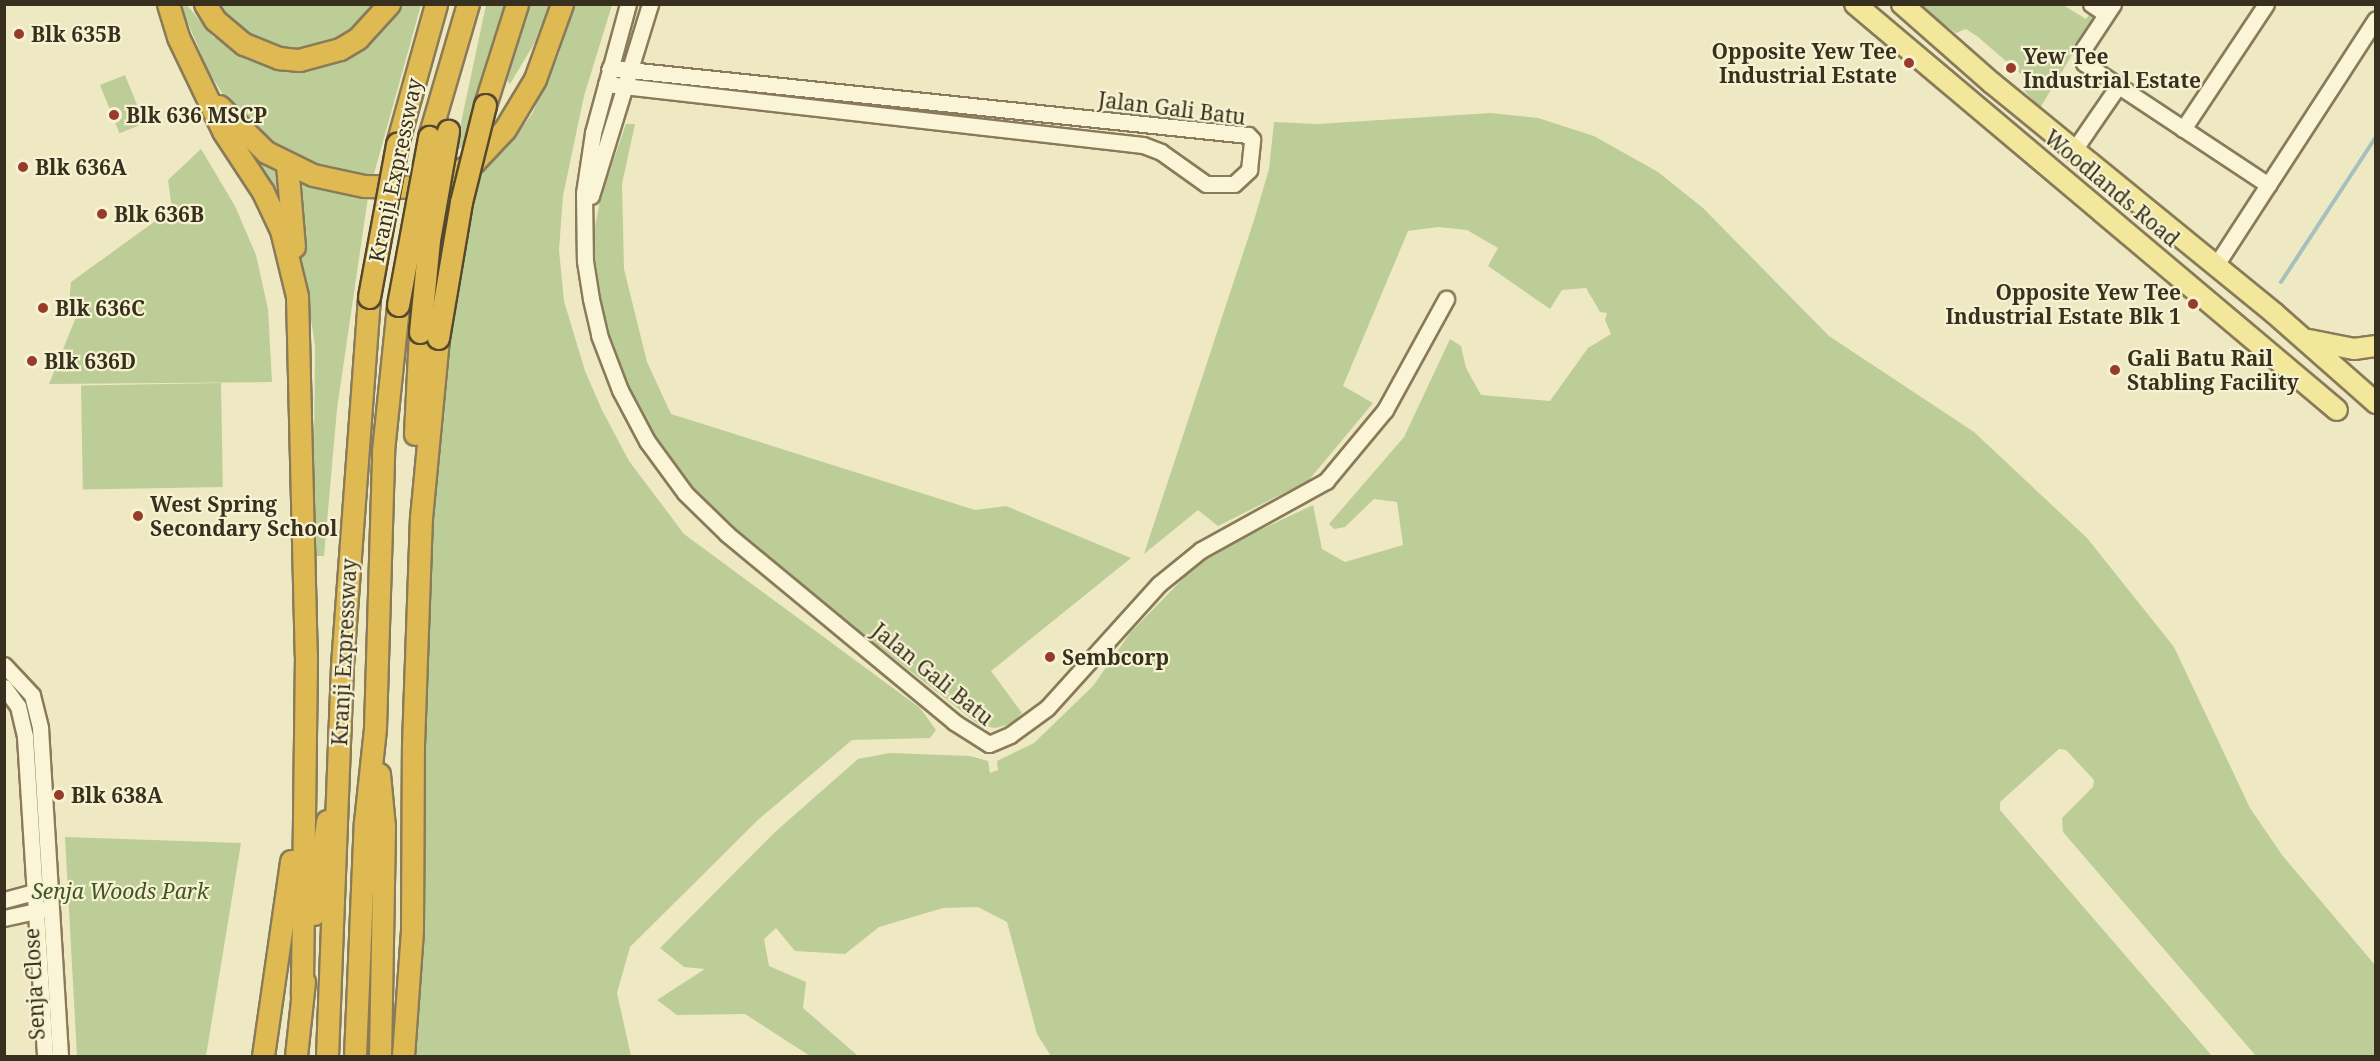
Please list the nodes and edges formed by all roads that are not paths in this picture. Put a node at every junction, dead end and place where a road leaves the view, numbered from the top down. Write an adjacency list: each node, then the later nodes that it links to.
1 (168, 4): 18 (highway)
2 (205, 4): 3 (highway)
3 (388, 4)
4 (436, 4): 41 (highway, Kranji Expressway, bridge)
5 (468, 4): 23 (highway, Kranji Expressway)
6 (517, 4): 32 (highway, bridge)
7 (562, 4): 25 (highway)
8 (628, 4): 16 (street, Jalan Gali Batu)
9 (650, 4): 17 (street, Jalan Gali Batu)
10 (1855, 4): 33 (main road, Woodlands Road)
11 (1902, 4): 24 (main road, Woodlands Road)
12 (2091, 4): 14 (street)
13 (2266, 4): 22 (street)
14 (2110, 9): 20 (street)
15 (2376, 19): 26 (street)
16 (610, 69): 17 (street, Jalan Gali Batu); 19 (street, Jalan Gali Batu)
17 (631, 71): 21 (street, Jalan Gali Batu); 21 (street, Jalan Gali Batu)
18 (197, 79): 25 (highway); 29 (highway)
19 (606, 84): 21 (street, Jalan Gali Batu); 27 (street, Jalan Gali Batu)
20 (2118, 86): 22 (street); 24 (street)
21 (626, 87): 27 (street, Jalan Gali Batu)
22 (2183, 129): 26 (street)
23 (438, 134): 32 (highway, bridge); 40 (highway, Kranji Expressway, bridge)
24 (2074, 150): 28 (main road, Woodlands Road)
25 (287, 164): 29 (highway)
26 (2268, 185): 28 (street)
27 (585, 228): 30 (street, Jalan Gali Batu)
28 (2216, 266): 31 (main road, Woodlands Road)
29 (297, 296): 42 (highway)
30 (1446, 299)
31 (2274, 314): 33 (main road); 34 (main road, Woodlands Road)
32 (429, 335): 55 (highway)
33 (2252, 337): 37 (main road, Woodlands Road)
34 (2303, 338): 35 (main road); 36 (main road, Woodlands Road)
35 (2375, 346)
36 (2376, 403)
37 (2337, 410)
38 (4, 665): 43 (street, Senja Close)
39 (4, 687): 43 (street, Senja Close)
40 (375, 728): 53 (highway); 54 (highway)
41 (340, 731): 47 (highway); 52 (highway, Kranji Expressway)
42 (304, 763): 47 (highway); 50 (highway)
43 (42, 890): 44 (street); 45 (street, Senja Close)
44 (4, 900)
45 (44, 909): 46 (street); 48 (street, Senja Close); 49 (street, Senja Close)
46 (4, 918)
47 (302, 995): 51 (highway)
48 (45, 1056)
49 (60, 1056)
50 (263, 1056)
51 (296, 1056)
52 (327, 1056)
53 (355, 1056)
54 (380, 1056)
55 (403, 1056)

